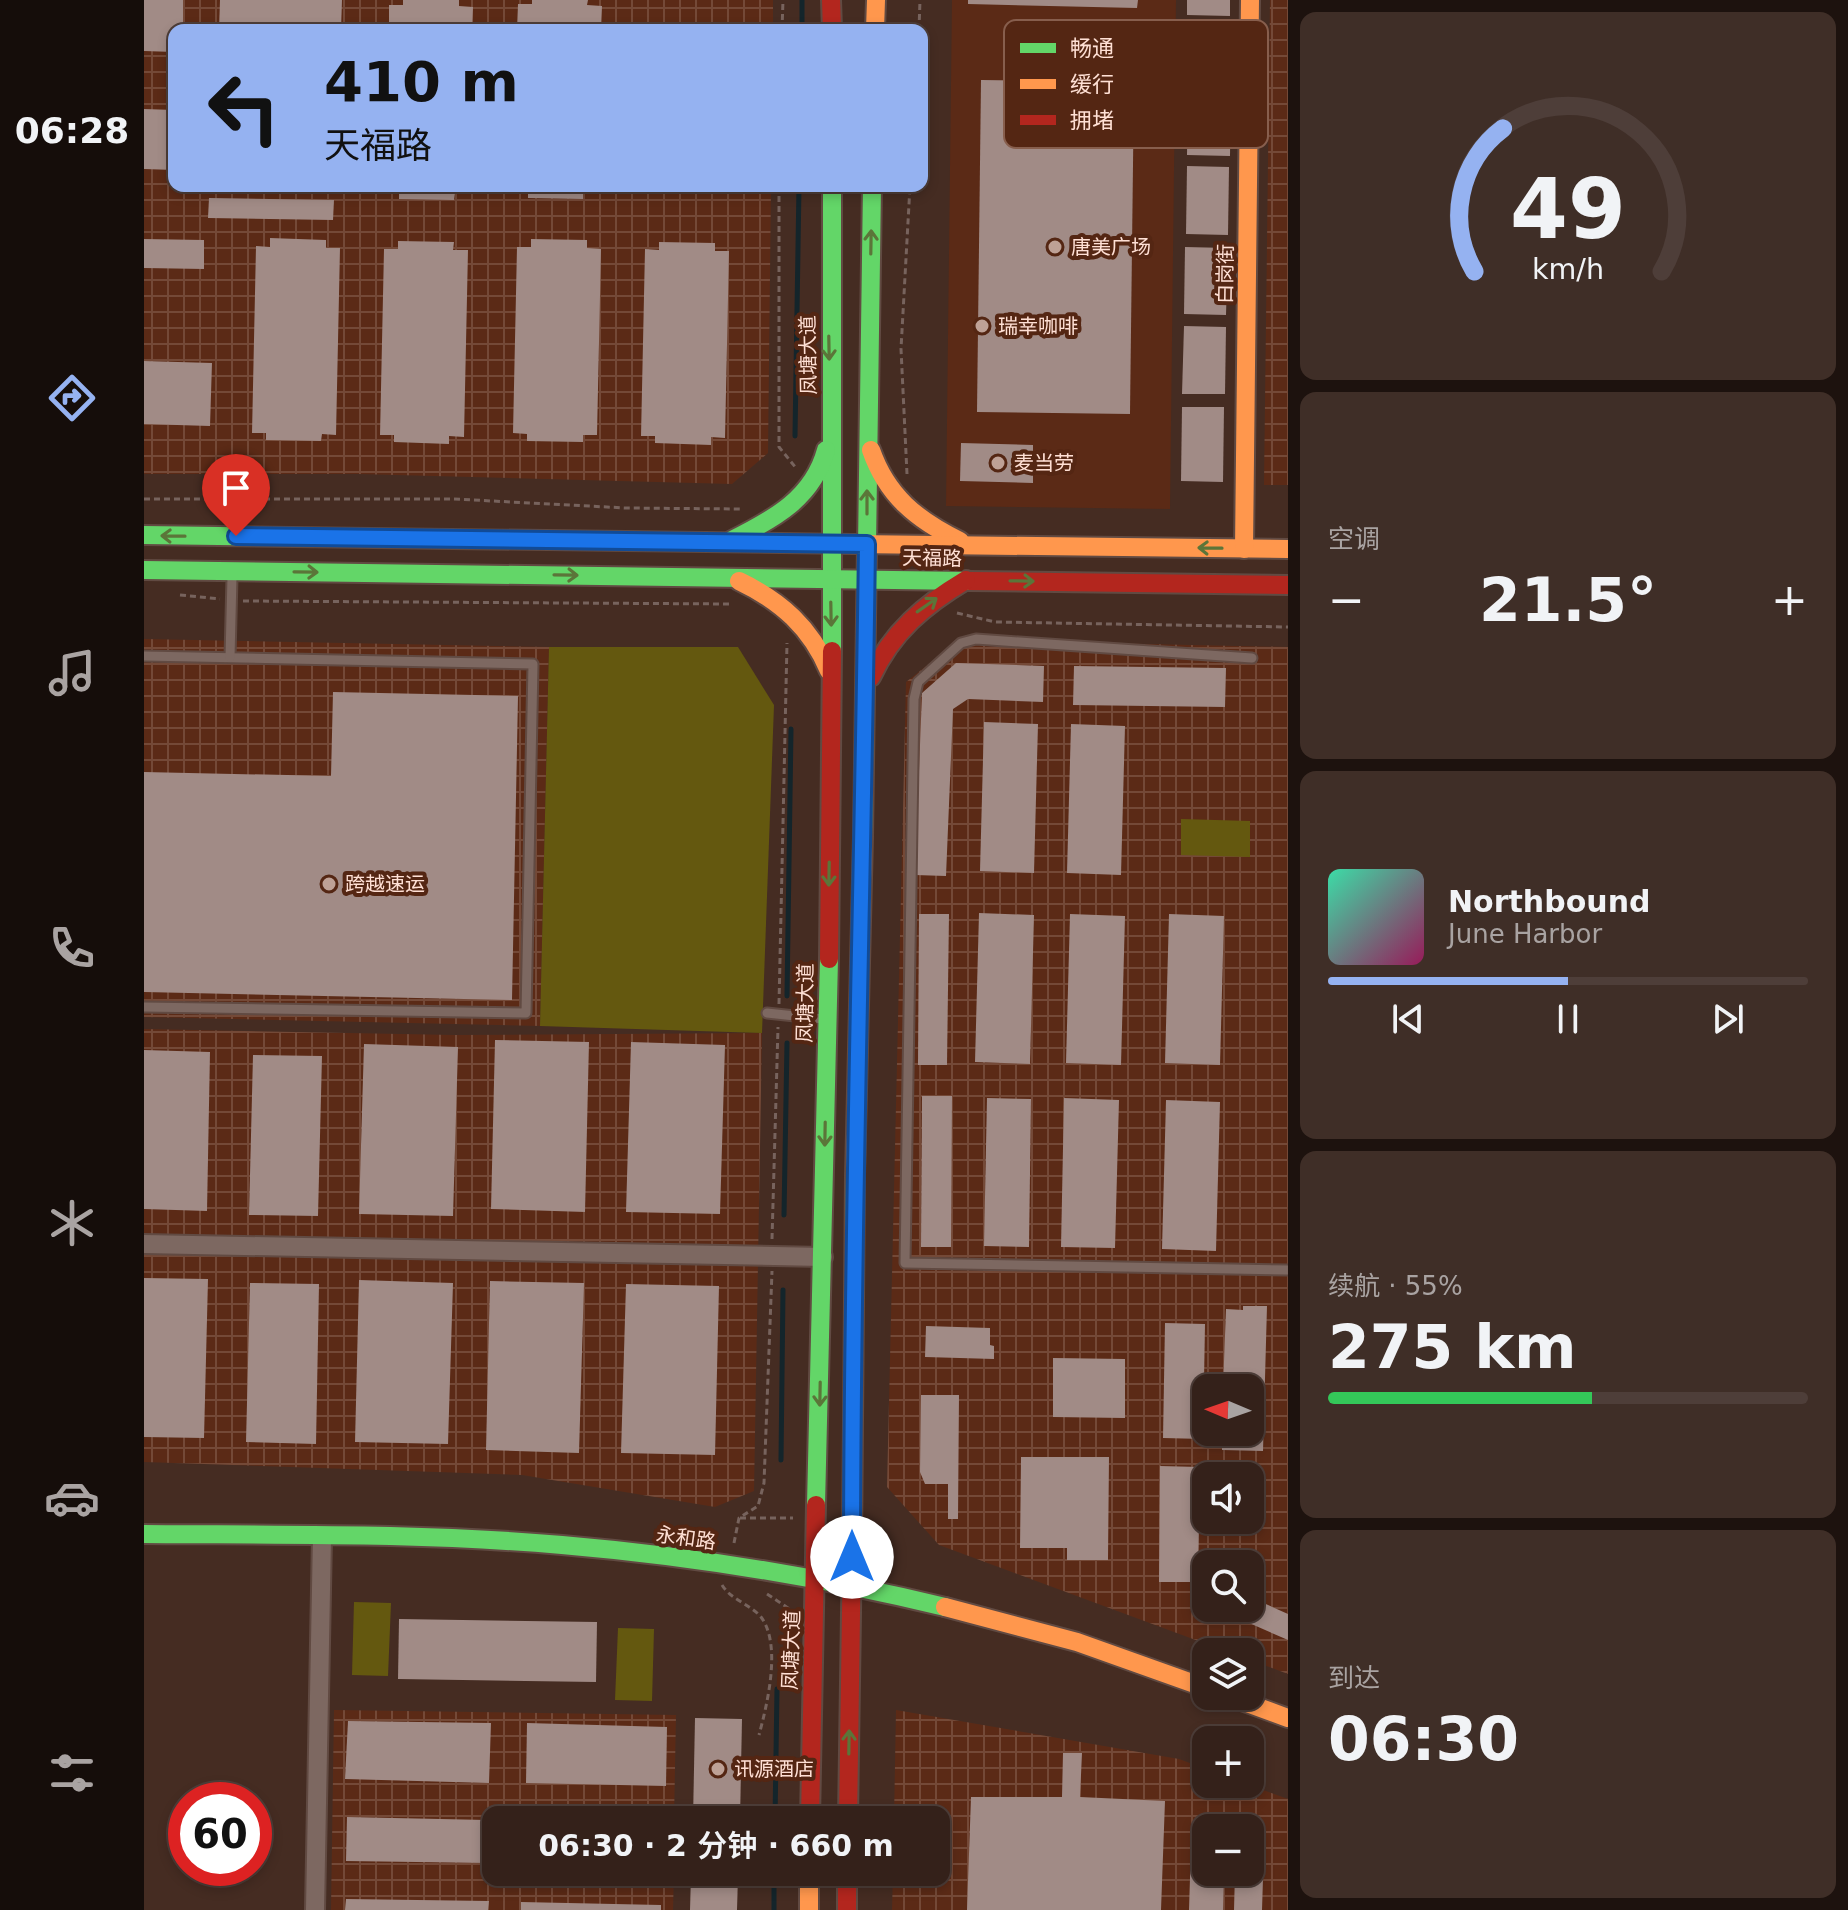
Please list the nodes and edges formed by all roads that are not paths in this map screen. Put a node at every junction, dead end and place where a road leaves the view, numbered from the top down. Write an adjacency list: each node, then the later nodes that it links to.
1 (831, 0): 5 (main road)
2 (876, 0): 6 (main road)
3 (1250, 0): 4 (main road, 白岗街)
4 (1250, 20)
5 (832, 24)
6 (875, 24)
7 (1248, 148): 17 (main road, 白岗街)
8 (832, 192): 10 (main road, 凤塘大道, one-way to 10)
9 (872, 192): 11 (main road, one-way to 9)
10 (831, 424): 13 (main road); 14 (main road, 凤塘大道)
11 (867, 434): 15 (main road, one-way to 11); 16 (main road)
12 (144, 535): 13 (main road, 天福路, one-way to 12)
13 (727, 543): 14 (main road, 天福路)
14 (831, 544): 15 (main road, 天福路); 22 (main road, 凤塘大道)
15 (867, 544): 16 (main road, 天福路); 23 (main road)
16 (969, 545): 17 (main road, 天福路, one-way to 16)
17 (1244, 549): 18 (main road, 天福路)
18 (1288, 549)
19 (144, 570): 20 (main road, 天福路)
20 (232, 571): 21 (main road, 天福路, one-way to 21); 27 (lane)
21 (730, 577): 22 (main road, 天福路); 29 (main road)
22 (831, 578): 23 (main road, 天福路); 29 (main road, 凤塘大道, one-way to 29)
23 (867, 579): 24 (main road, 天福路); 30 (main road)
24 (967, 580): 25 (main road, 天福路, one-way to 25); 30 (main road, one-way to 24)
25 (1288, 585)
26 (144, 656): 27 (lane)
27 (230, 657): 31 (lane)
28 (1252, 658): 36 (lane)
29 (832, 679): 33 (main road, 凤塘大道, one-way to 33)
30 (867, 686): 40 (main road)
31 (144, 1007)
32 (767, 1013): 33 (lane)
33 (827, 1019): 35 (main road, 凤塘大道, one-way to 35)
34 (144, 1244): 35 (street)
35 (823, 1257): 39 (main road, 凤塘大道, one-way to 39)
36 (1288, 1270)
37 (144, 1534): 38 (main road, 永和路)
38 (322, 1536): 39 (main road, 永和路); 48 (street)
39 (815, 1579): 40 (main road, 永和路); 44 (main road, 凤塘大道)
40 (852, 1588): 41 (main road, 永和路); 45 (main road, one-way to 40)
41 (1192, 1683)
42 (1264, 1709): 43 (main road)
43 (1288, 1718)
44 (810, 1806)
45 (848, 1806)
46 (809, 1886): 49 (main road)
47 (847, 1886): 50 (main road)
48 (315, 1910)
49 (809, 1910)
50 (847, 1910)

